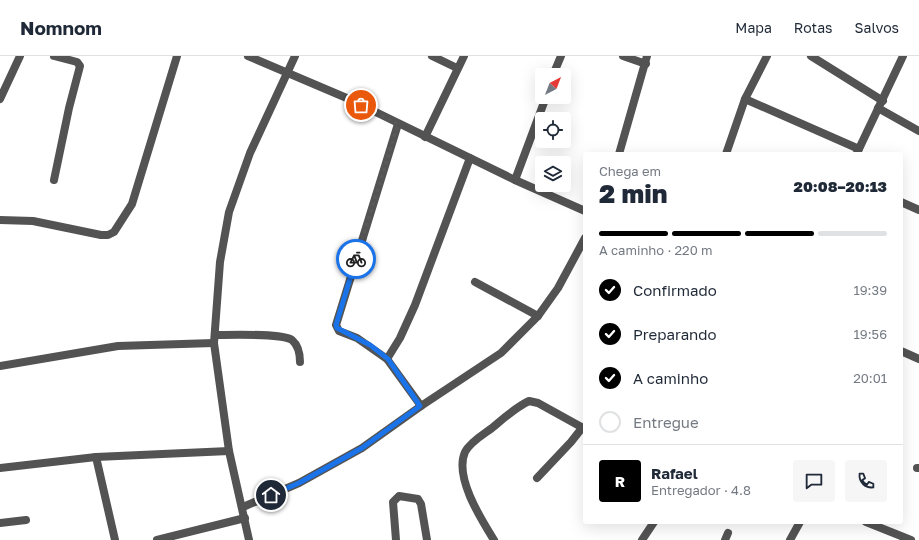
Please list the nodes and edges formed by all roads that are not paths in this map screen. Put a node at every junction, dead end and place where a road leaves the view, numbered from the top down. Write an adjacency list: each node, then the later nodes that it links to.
1 (20, 56): 17 (street)
2 (54, 56): 28 (street)
3 (178, 56): 33 (street)
4 (248, 56): 16 (street)
5 (295, 56): 16 (street)
6 (432, 56): 14 (street)
7 (464, 56): 14 (street)
8 (561, 56): 15 (street)
9 (623, 56): 13 (street)
10 (767, 56): 18 (street)
11 (811, 56): 20 (street)
12 (903, 56): 20 (street)
13 (647, 60): 24 (street)
14 (457, 68): 23 (street)
15 (557, 68)
16 (288, 73): 21 (street); 37 (street)
17 (0, 99)
18 (745, 99): 25 (street); 26 (street)
19 (543, 104): 29 (street)
20 (881, 105): 22 (street); 26 (street)
21 (398, 124): 23 (street); 40 (street)
22 (919, 131)
23 (425, 137): 27 (street)
24 (620, 152)
25 (727, 152)
26 (858, 152)
27 (470, 158): 29 (street); 40 (street)
28 (54, 180)
29 (515, 180): 31 (street)
30 (903, 203): 32 (street)
31 (583, 210)
32 (919, 210)
33 (0, 220)
34 (583, 242): 36 (street)
35 (475, 282): 36 (street)
36 (538, 316): 44 (street)
37 (214, 339): 42 (street); 43 (street); 47 (street)
38 (903, 352): 41 (street)
39 (0, 357): 43 (street)
40 (388, 359): 44 (street)
41 (919, 359)
42 (300, 362)
43 (1, 366)
44 (420, 406): 51 (street)
45 (583, 428): 63 (street)
46 (583, 430): 50 (street)
47 (229, 451): 48 (street); 51 (street)
48 (96, 457): 49 (street); 58 (street)
49 (0, 468)
50 (537, 478)
51 (243, 507): 52 (street)
52 (245, 518): 59 (street); 60 (street)
53 (26, 520): 54 (street)
54 (0, 523)
55 (653, 524): 64 (street)
56 (799, 524): 65 (street)
57 (871, 524): 66 (street)
58 (115, 540)
59 (156, 540)
60 (249, 540)
61 (396, 540): 62 (street)
62 (427, 540)
63 (494, 540)
64 (642, 540)
65 (790, 540)
66 (911, 540)

